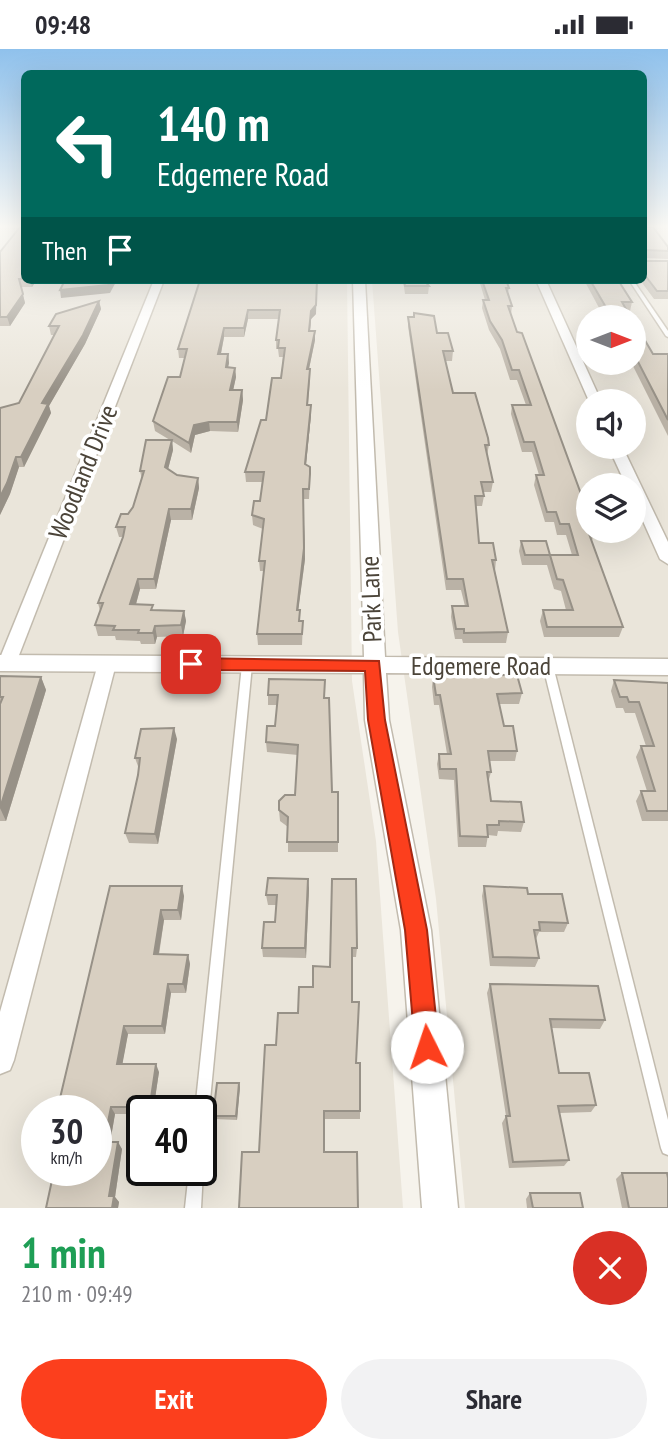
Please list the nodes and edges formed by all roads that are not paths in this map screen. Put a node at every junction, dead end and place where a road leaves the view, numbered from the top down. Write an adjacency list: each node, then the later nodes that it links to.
1 (157, 284): 9 (street, Woodland Drive)
2 (359, 284): 12 (street, Park Lane)
3 (543, 284): 6 (street)
4 (634, 284): 5 (lane)
5 (668, 335)
6 (590, 389)
7 (646, 512): 8 (street)
8 (668, 559)
9 (3, 663): 10 (street, Edgemere Road)
10 (107, 664): 11 (street, Edgemere Road); 15 (street)
11 (247, 665): 12 (street, Edgemere Road); 16 (lane)
12 (373, 665): 13 (street, Edgemere Road); 20 (street, Park Lane)
13 (548, 666): 14 (street, Edgemere Road); 17 (lane)
14 (668, 667)
15 (0, 1060)
16 (204, 1095)
17 (668, 1148)
18 (194, 1186): 19 (lane)
19 (192, 1208)
20 (440, 1208)

